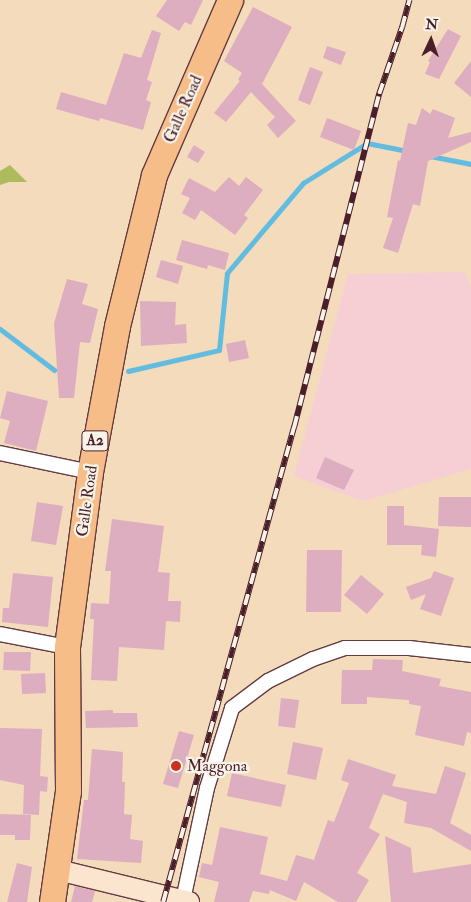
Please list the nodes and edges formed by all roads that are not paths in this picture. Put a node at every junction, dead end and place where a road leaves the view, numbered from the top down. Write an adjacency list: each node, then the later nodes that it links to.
1 (230, 0): 3 (highway, Galle Road / A2)
2 (0, 452): 3 (street)
3 (90, 472): 5 (highway, Galle Road / A2)
4 (0, 634): 5 (street)
5 (67, 647): 7 (highway, Galle Road / A2)
6 (471, 656): 8 (street)
7 (58, 870): 8 (street); 9 (highway, Galle Road / A2)
8 (186, 901)
9 (52, 902)

